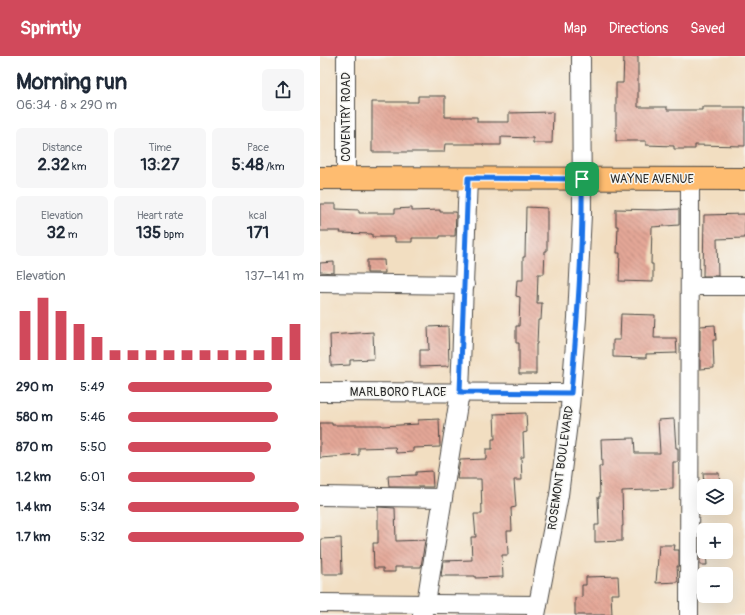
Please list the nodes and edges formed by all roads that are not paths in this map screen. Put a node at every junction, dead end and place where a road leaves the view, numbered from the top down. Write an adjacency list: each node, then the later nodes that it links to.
1 (346, 56): 4 (street, COVENTRY ROAD)
2 (581, 56): 6 (street, ROSEMONT BOULEVARD)
3 (320, 178): 4 (main road, WAYNE AVENUE)
4 (346, 178): 5 (main road, WAYNE AVENUE)
5 (468, 178): 6 (main road, WAYNE AVENUE); 10 (street)
6 (582, 179): 7 (main road, WAYNE AVENUE); 15 (street, ROSEMONT BOULEVARD)
7 (690, 179): 8 (main road, WAYNE AVENUE); 11 (street)
8 (745, 179)
9 (320, 283): 10 (street)
10 (465, 285): 14 (street)
11 (690, 286): 12 (street); 21 (street)
12 (745, 286)
13 (320, 392): 14 (street, MARLBORO PLACE)
14 (460, 392): 15 (street, MARLBORO PLACE); 17 (street)
15 (571, 393): 20 (street, ROSEMONT BOULEVARD)
16 (320, 496): 17 (street)
17 (443, 498): 19 (street)
18 (320, 603): 19 (street)
19 (424, 609): 20 (street)
20 (537, 610)
21 (689, 615)

